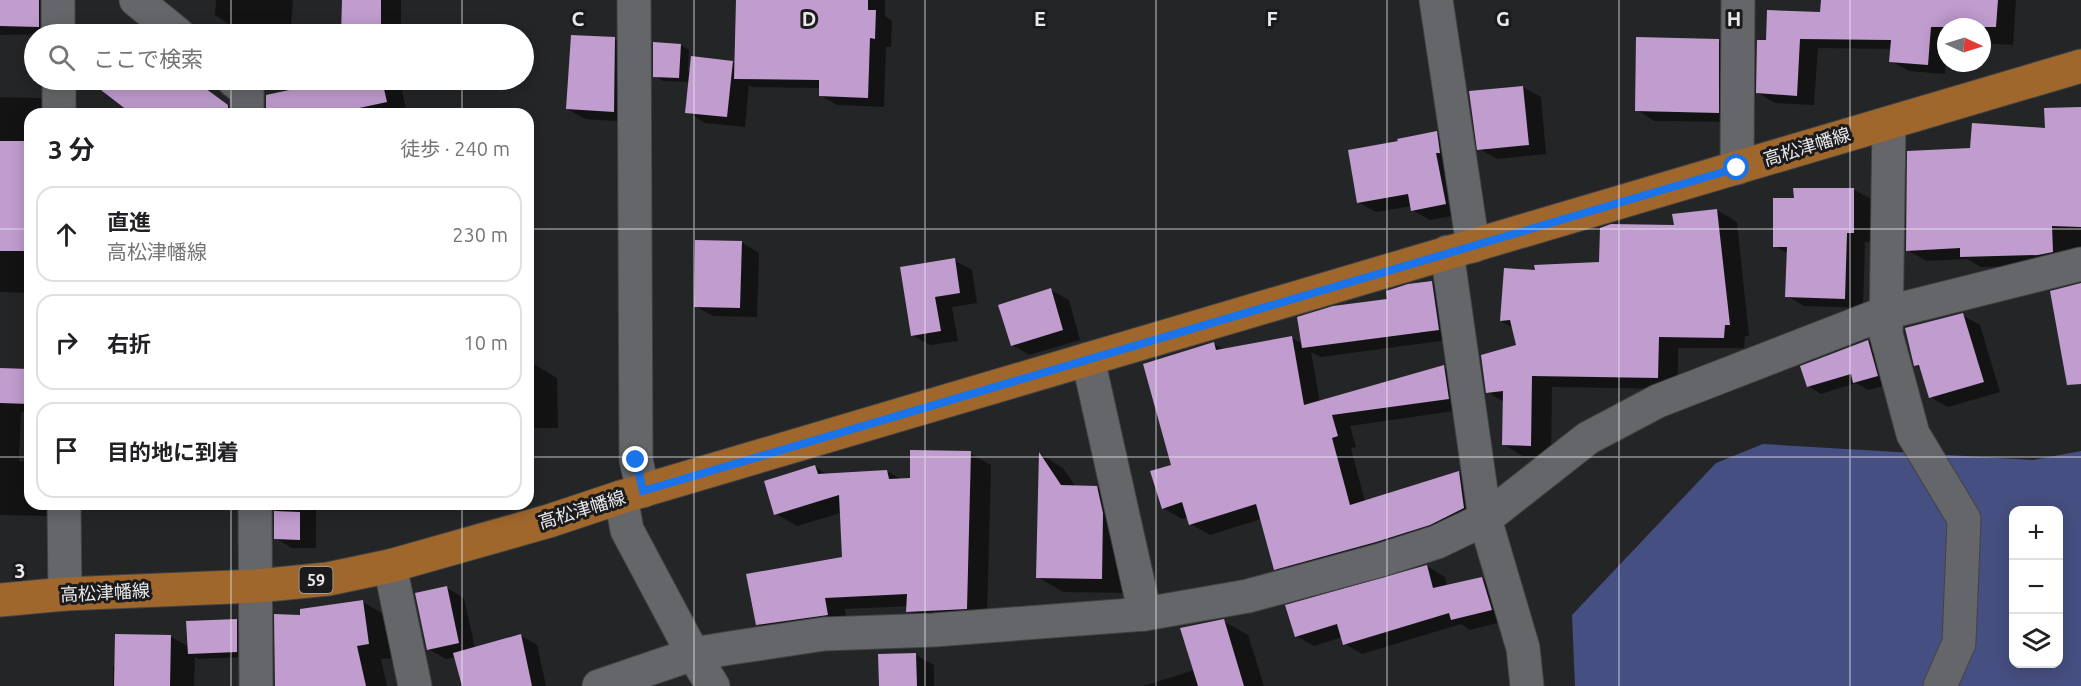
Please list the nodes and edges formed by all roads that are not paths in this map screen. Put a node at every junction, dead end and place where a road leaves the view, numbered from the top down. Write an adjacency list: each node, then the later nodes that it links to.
1 (58, 0): 6 (street)
2 (136, 0): 7 (street)
3 (634, 0): 19 (street)
4 (1436, 0): 15 (street)
5 (1738, 0): 14 (street)
6 (58, 24)
7 (166, 24)
8 (2081, 66): 13 (main road, 高松津幡線 / 59)
9 (59, 90): 11 (street)
10 (246, 90): 12 (street)
11 (59, 108)
12 (247, 108)
13 (1889, 123): 14 (main road, 高松津幡線 / 59); 17 (street)
14 (1737, 168): 15 (main road, 高松津幡線 / 59)
15 (1460, 249): 18 (main road, 高松津幡線 / 59); 22 (street)
16 (2081, 264): 17 (street)
17 (1885, 313): 22 (street); 34 (street)
18 (1088, 359): 19 (main road, 高松津幡線 / 59); 27 (street)
19 (632, 494): 23 (main road, 高松津幡線 / 59); 28 (street)
20 (64, 510): 25 (street)
21 (255, 510): 24 (street)
22 (1485, 519): 27 (street); 33 (street)
23 (390, 566): 24 (main road, 高松津幡線 / 59); 30 (street)
24 (257, 586): 25 (main road, 高松津幡線 / 59); 29 (street)
25 (65, 594): 26 (main road, 高松津幡線 / 59)
26 (0, 600)
27 (1145, 614): 28 (street)
28 (693, 654): 31 (street); 32 (street)
29 (256, 686)
30 (415, 686)
31 (598, 686)
32 (713, 686)
33 (1527, 686)
34 (1940, 686)

